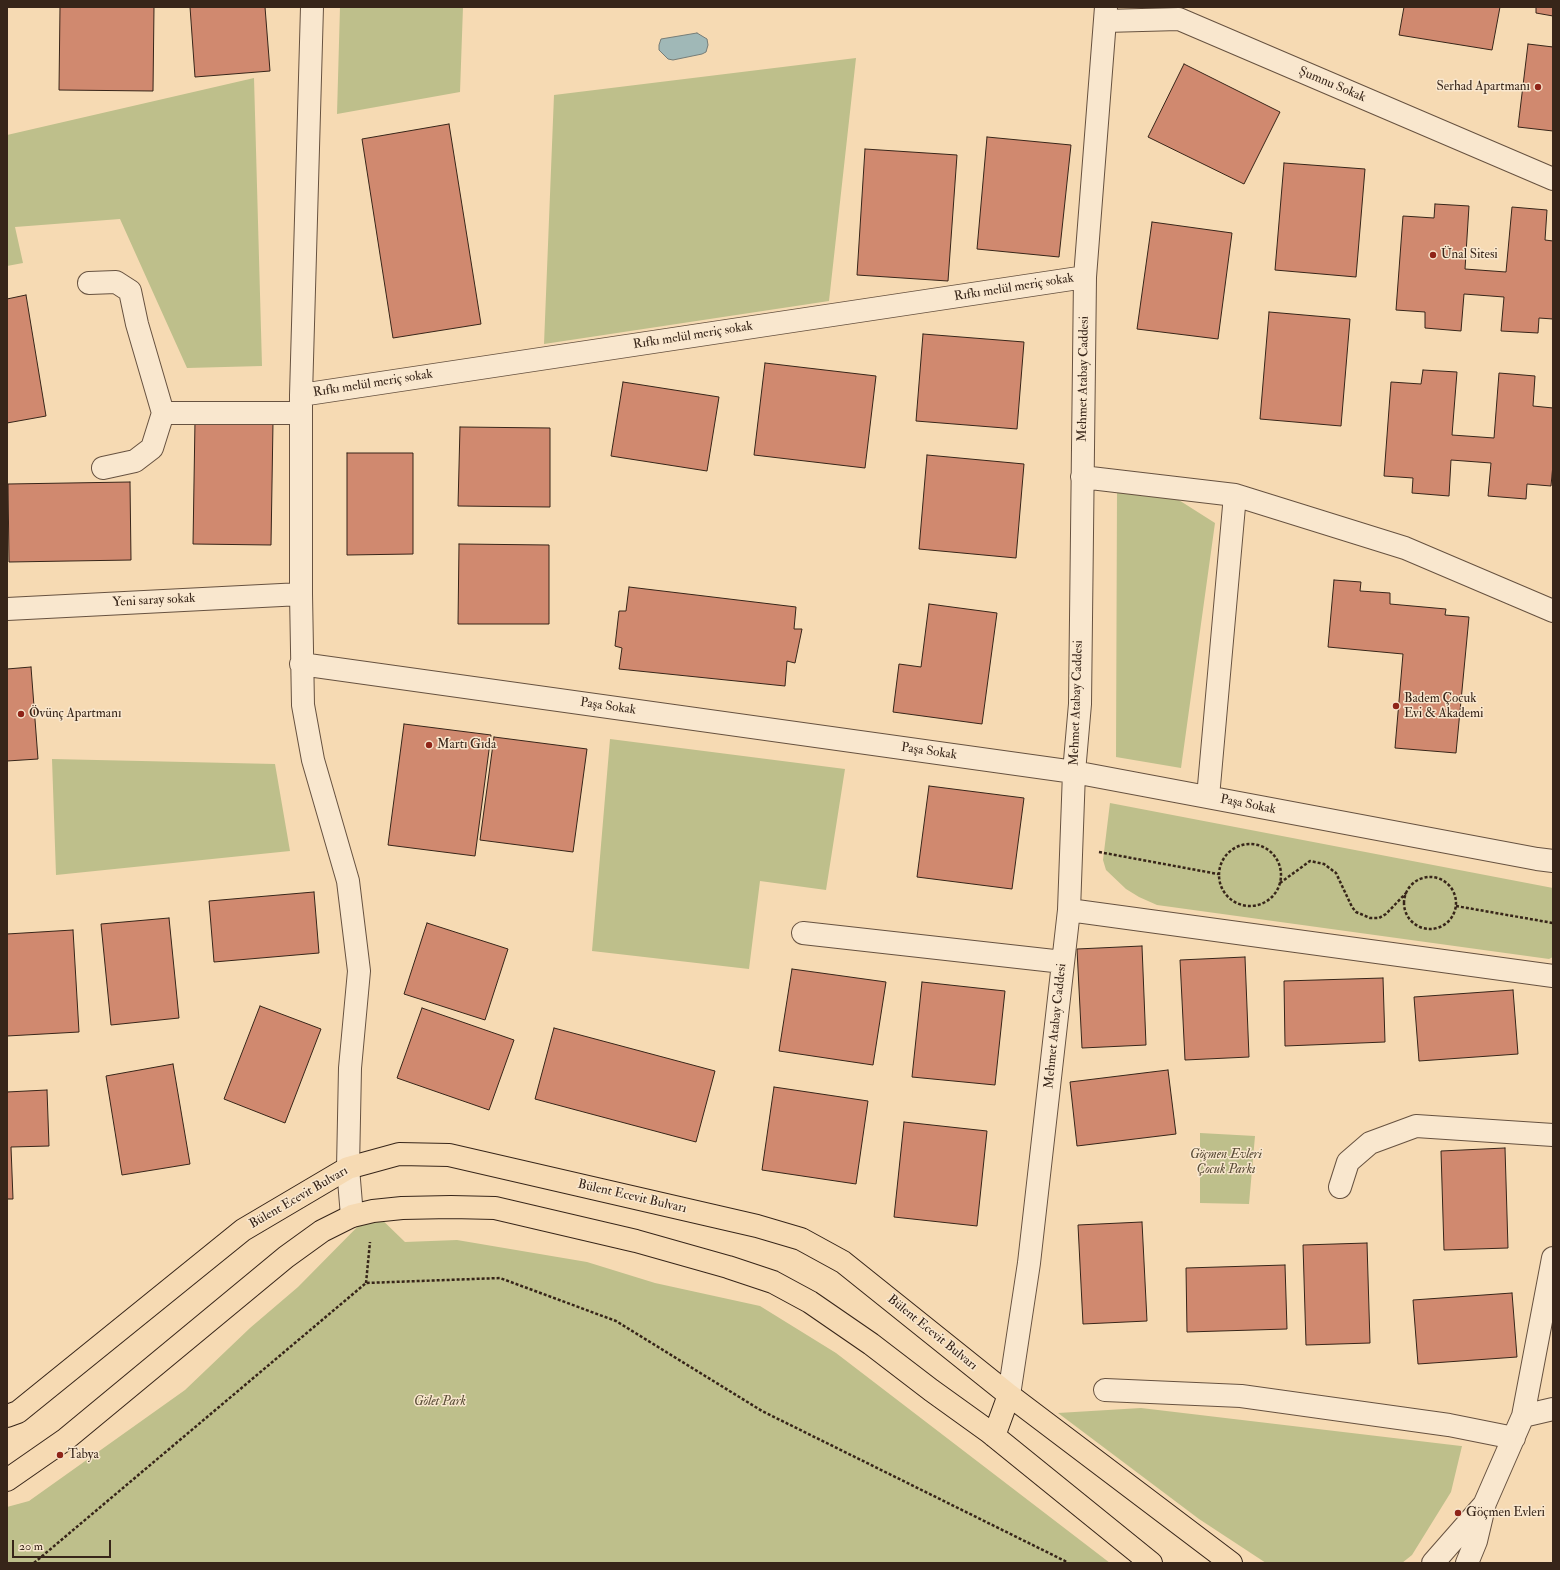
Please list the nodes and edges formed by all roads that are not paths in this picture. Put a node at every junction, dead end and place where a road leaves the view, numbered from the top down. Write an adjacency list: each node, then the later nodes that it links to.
1 (312, 7): 6 (street)
2 (1105, 14): 3 (street, Şumnu Sokak); 4 (street, Mehmet Atabay Caddesi)
3 (1553, 179)
4 (1085, 277): 6 (street, Rıfkı melül meriç sokak); 9 (street, Mehmet Atabay Caddesi)
5 (89, 283): 7 (street)
6 (301, 404): 7 (street, Rıfkı melül meriç sokak); 11 (street)
7 (163, 413): 8 (street)
8 (103, 468)
9 (1082, 477): 10 (street); 15 (street, Mehmet Atabay Caddesi)
10 (1235, 495): 13 (street); 16 (street)
11 (300, 594): 12 (street, Yeni saray sokak); 14 (street)
12 (7, 609)
13 (1553, 611)
14 (301, 664): 15 (street, Paşa Sokak); 23 (street)
15 (1074, 772): 16 (street, Paşa Sokak); 18 (street, Mehmet Atabay Caddesi)
16 (1208, 797): 17 (street, Paşa Sokak)
17 (1553, 860)
18 (1069, 910): 20 (street, Mehmet Atabay Caddesi); 21 (street)
19 (803, 933): 20 (street)
20 (1063, 962): 28 (street, Mehmet Atabay Caddesi)
21 (1553, 976)
22 (1553, 1135): 24 (street)
23 (348, 1168): 25 (street); 28 (main road, Bülent Ecevit Bulvarı); 30 (main road, Bülent Ecevit Bulvarı)
24 (1340, 1187)
25 (352, 1216): 32 (main road); 34 (main road)
26 (1553, 1258): 31 (street)
27 (1105, 1390): 33 (street)
28 (1009, 1395): 32 (main road); 37 (main road, Bülent Ecevit Bulvarı)
29 (1553, 1409): 31 (street)
30 (7, 1416)
31 (1523, 1416): 33 (street)
32 (994, 1436): 36 (main road)
33 (1514, 1438): 35 (street)
34 (7, 1480)
35 (1485, 1503): 38 (street); 39 (street)
36 (1151, 1563)
37 (1231, 1563)
38 (1433, 1563)
39 (1467, 1563)

